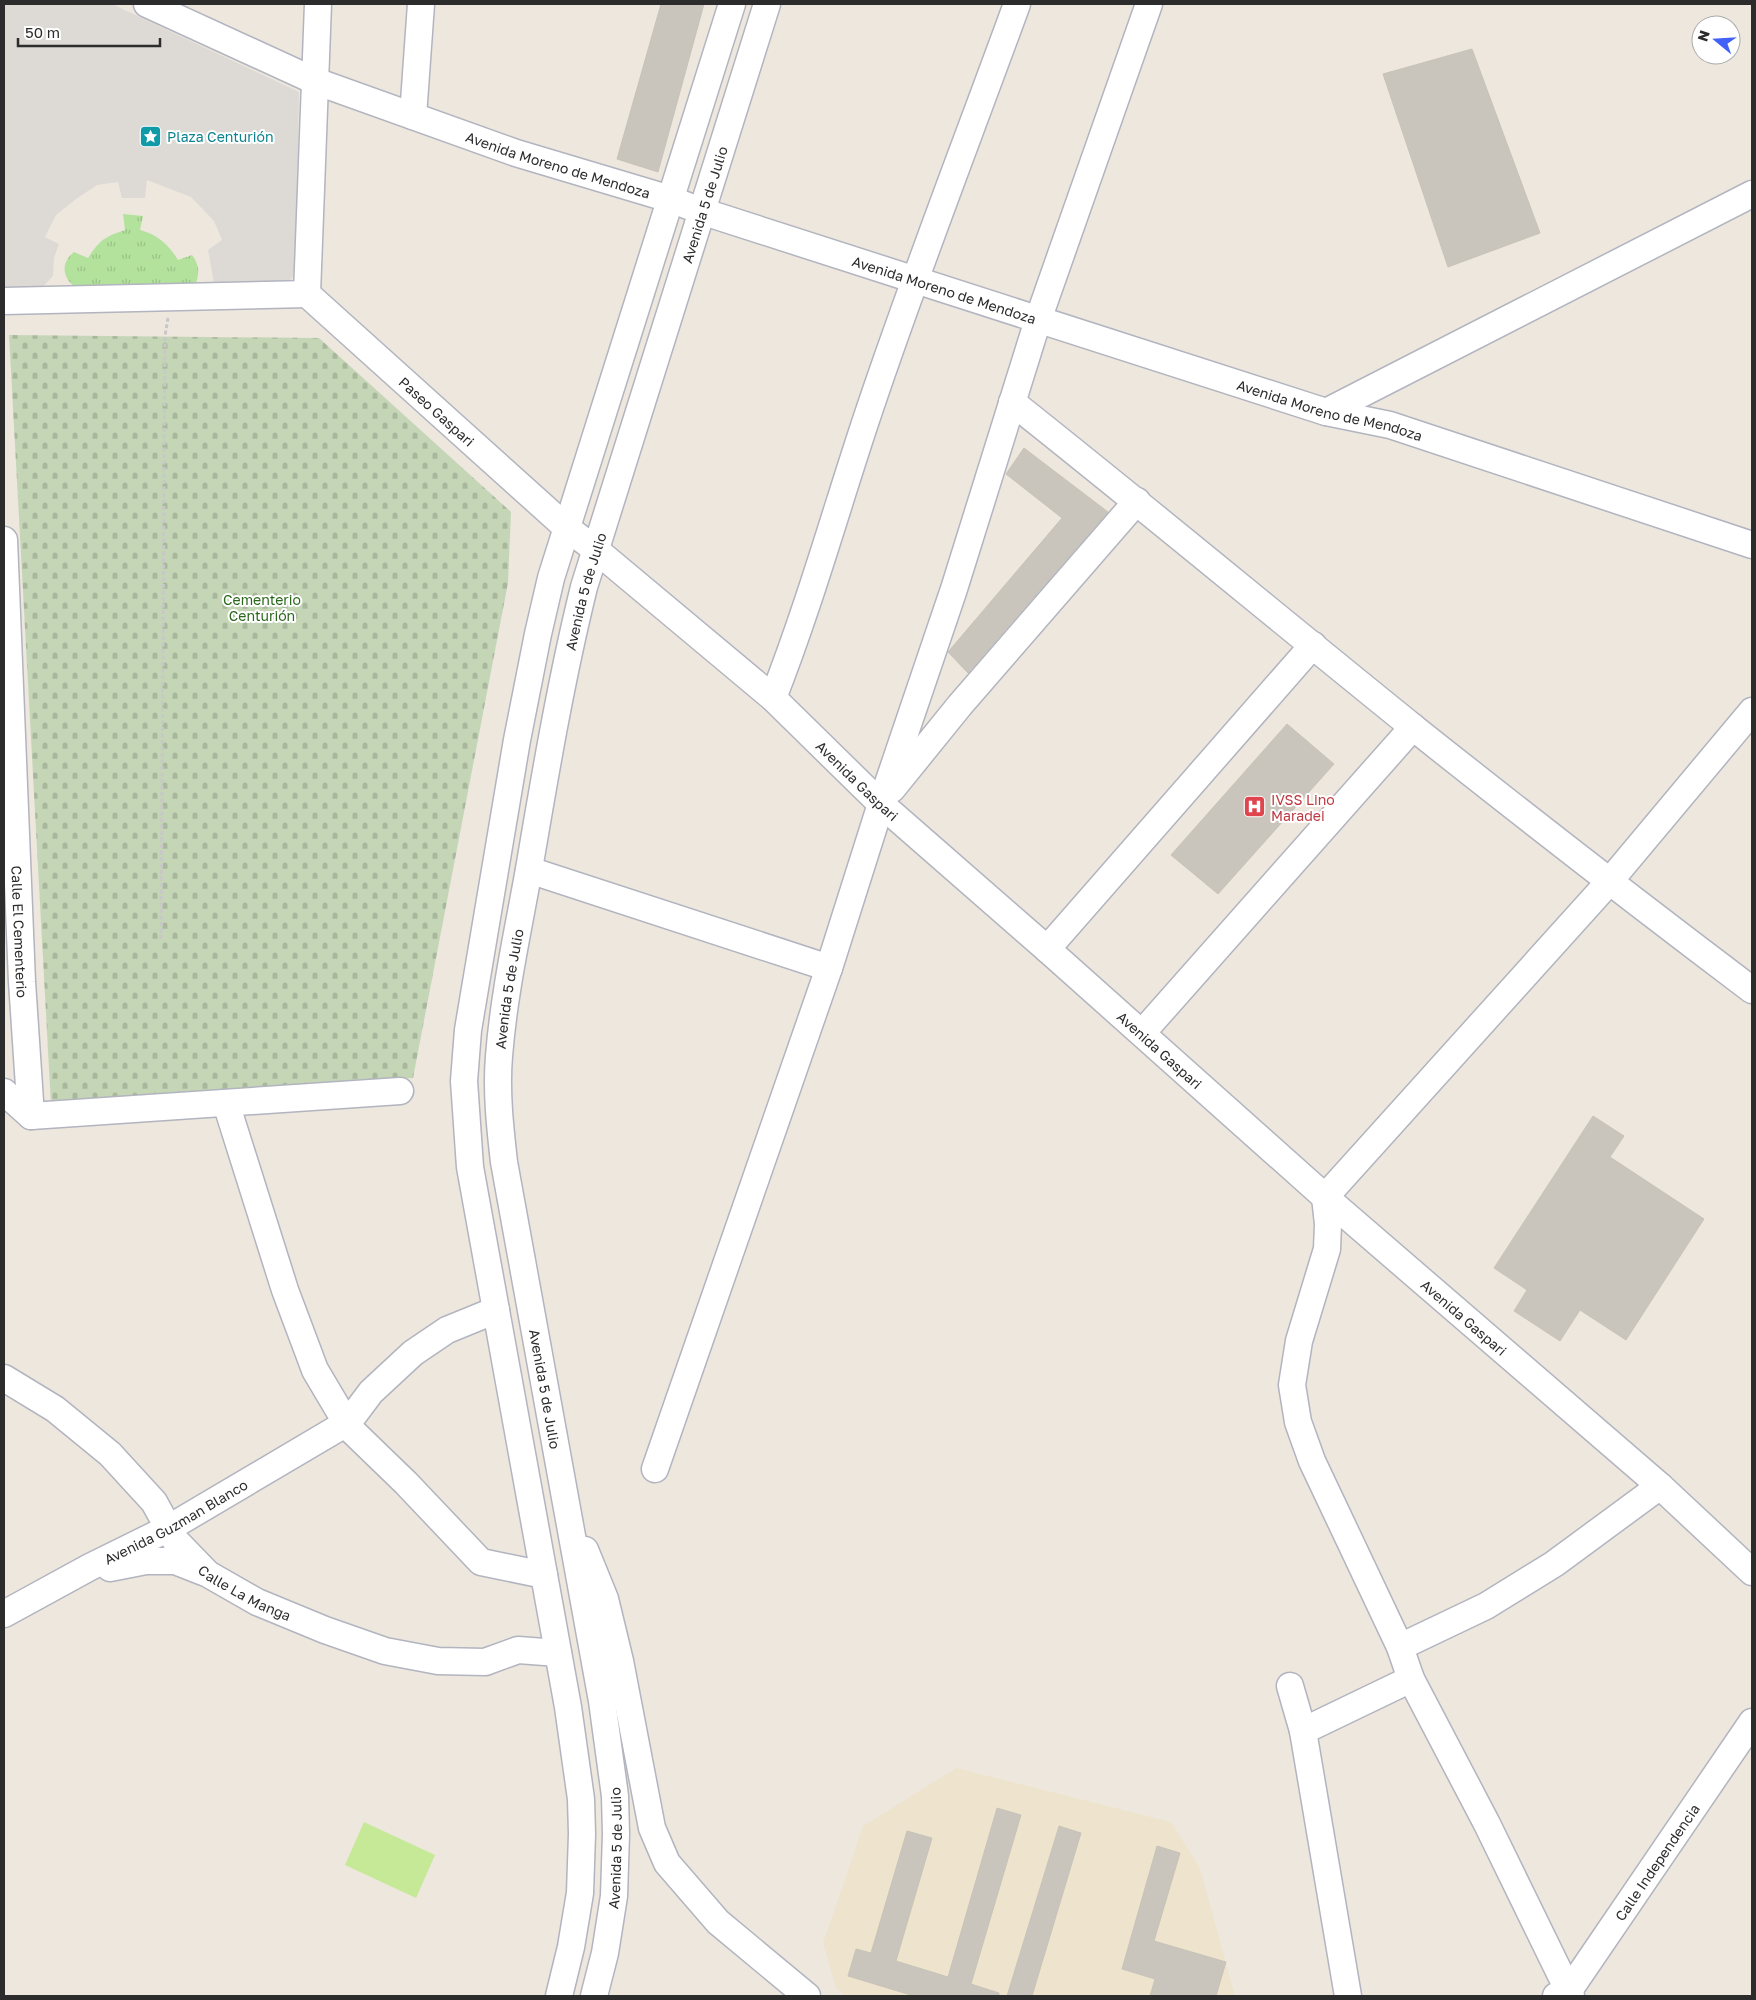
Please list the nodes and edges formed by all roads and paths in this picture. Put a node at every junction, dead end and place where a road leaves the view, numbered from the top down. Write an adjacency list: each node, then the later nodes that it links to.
1 (147, 4): 8 (street, Avenida Moreno de Mendoza)
2 (318, 4): 9 (street)
3 (421, 4): 10 (street)
4 (732, 4): 12 (street)
5 (767, 4): 13 (street, Avenida 5 de Julio)
6 (1017, 4): 14 (street)
7 (1149, 4): 18 (street)
8 (175, 10): 9 (street, Avenida Moreno de Mendoza)
9 (315, 81): 10 (street, Avenida Moreno de Mendoza); 15 (street)
10 (413, 116): 12 (street, Avenida Moreno de Mendoza)
11 (1752, 194): 20 (street)
12 (670, 199): 13 (street, Avenida Moreno de Mendoza); 22 (street)
13 (702, 211): 14 (street, Avenida Moreno de Mendoza); 25 (street, Avenida 5 de Julio)
14 (915, 280): 18 (street, Avenida Moreno de Mendoza); 27 (street)
15 (307, 294): 16 (street); 22 (street, Paseo Gaspari)
16 (172, 298): 17 (street); 33 (path)
17 (4, 301)
18 (1038, 320): 19 (street); 20 (street, Avenida Moreno de Mendoza)
19 (1012, 402): 21 (street); 30 (street)
20 (1326, 412): 24 (street, Avenida Moreno de Mendoza)
21 (1137, 501): 26 (street); 30 (street)
22 (567, 528): 25 (street, Avenida Gaspari); 44 (street)
23 (4, 540): 37 (street, Calle El Cementerio)
24 (1752, 544)
25 (596, 550): 27 (street, Avenida Gaspari); 31 (street, Avenida 5 de Julio)
26 (1313, 645): 29 (street); 34 (street)
27 (773, 698): 30 (street, Avenida Gaspari)
28 (1752, 711): 32 (street)
29 (1413, 727): 32 (street); 38 (street)
30 (881, 804): 34 (street, Avenida Gaspari); 35 (street)
31 (529, 870): 35 (street); 49 (street, Avenida 5 de Julio)
32 (1609, 882): 36 (street); 43 (street)
33 (161, 939)
34 (1047, 949): 38 (street, Avenida Gaspari)
35 (830, 968): 47 (street)
36 (1752, 990)
37 (13, 991): 42 (street, Calle El Cementerio)
38 (1142, 1033): 43 (street, Avenida Gaspari)
39 (400, 1091): 41 (street)
40 (4, 1092): 42 (street)
41 (226, 1103): 42 (street); 46 (street)
42 (31, 1116)
43 (1325, 1197): 48 (street, Avenida Gaspari); 56 (street)
44 (496, 1310): 46 (street); 53 (street)
45 (4, 1378): 50 (street, Calle La Manga)
46 (346, 1424): 50 (street, Avenida Guzman Blanco); 53 (street)
47 (655, 1469)
48 (1660, 1486): 51 (street, Avenida Gaspari); 56 (street)
49 (564, 1498): 64 (street, Avenida 5 de Julio); 65 (street)
50 (169, 1528): 52 (street, Calle La Manga); 54 (street, Avenida Guzman Blanco)
51 (1752, 1572)
52 (208, 1574): 54 (street); 57 (street, Calle La Manga)
53 (544, 1575): 57 (street)
54 (61, 1583): 55 (street, Avenida Guzman Blanco)
55 (4, 1614)
56 (1400, 1647): 58 (street)
57 (558, 1653): 63 (street)
58 (1412, 1679): 61 (street); 62 (street)
59 (1290, 1686): 61 (street)
60 (1752, 1722): 62 (street, Calle Independencia)
61 (1303, 1731): 66 (street)
62 (1565, 1995)
63 (559, 1996)
64 (594, 1996)
65 (808, 1996)
66 (1348, 1996)

